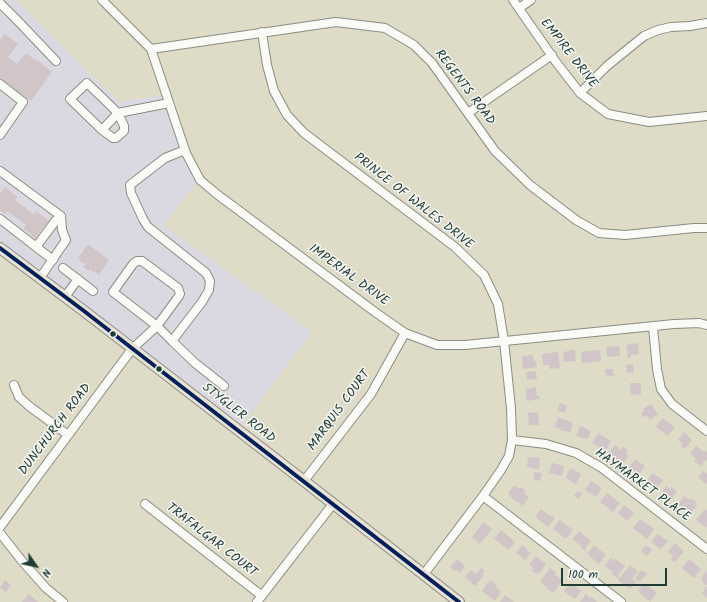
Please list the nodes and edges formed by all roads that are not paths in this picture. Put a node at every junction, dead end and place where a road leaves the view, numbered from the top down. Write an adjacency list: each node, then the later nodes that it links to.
1 (102, 0): 8 (street, IMPERIAL DRIVE)
2 (513, 0): 5 (street, EMPIRE DRIVE)
3 (531, 0): 5 (street)
4 (0, 3): 10 (street)
5 (519, 8): 9 (street, EMPIRE DRIVE)
6 (707, 23): 12 (street)
7 (262, 32): 8 (street, REGENTS ROAD); 15 (street, REGENTS ROAD); 37 (street, PRINCE OF WALES DRIVE)
8 (151, 49): 13 (street, IMPERIAL DRIVE)
9 (552, 55): 12 (street, EMPIRE DRIVE); 15 (street)
10 (56, 61)
11 (0, 84): 18 (street)
12 (580, 93): 16 (street, EMPIRE DRIVE)
13 (169, 103): 14 (street); 19 (street, IMPERIAL DRIVE)
14 (118, 113): 17 (street); 17 (street); 17 (street)
15 (468, 113): 23 (street, REGENTS ROAD)
16 (707, 116)
17 (102, 130)
18 (0, 135)
19 (185, 150): 35 (street, IMPERIAL DRIVE); 36 (street)
20 (0, 172): 21 (street)
21 (62, 216): 24 (street); 26 (street)
22 (0, 219): 24 (street)
23 (707, 228)
24 (36, 247): 26 (street)
25 (0, 248): 28 (main road, STYGLER ROAD)
26 (53, 260): 28 (street)
27 (63, 268): 29 (street)
28 (40, 278): 31 (main road, STYGLER ROAD)
29 (78, 280): 30 (street); 31 (street)
30 (93, 291)
31 (65, 297): 38 (main road, STYGLER ROAD)
32 (707, 325): 34 (street, IMPERIAL DRIVE)
33 (157, 326): 33 (street, DUNCHURCH ROAD); 36 (street); 38 (street, DUNCHURCH ROAD)
34 (653, 327): 37 (street, IMPERIAL DRIVE); 41 (street)
35 (405, 333): 37 (street, IMPERIAL DRIVE); 44 (street, MARQUIS COURT)
36 (172, 341): 40 (street)
37 (504, 341): 43 (street, PRINCE OF WALES DRIVE)
38 (132, 349): 42 (street, DUNCHURCH ROAD); 44 (main road, STYGLER ROAD)
39 (14, 385): 42 (street)
40 (224, 386)
41 (707, 431)
42 (68, 435): 48 (street, DUNCHURCH ROAD)
43 (512, 440): 45 (street, PRINCE OF WALES DRIVE); 50 (street, HAYMARKET PLACE)
44 (304, 481): 47 (main road, STYGLER ROAD)
45 (483, 496): 51 (street, PRINCE OF WALES DRIVE); 55 (street)
46 (145, 504): 52 (street, TRAFALGAR COURT)
47 (333, 504): 51 (main road, STYGLER ROAD); 52 (street)
48 (0, 526)
49 (0, 533): 53 (street)
50 (707, 550)
51 (424, 574): 54 (main road, STYGLER ROAD)
52 (259, 599)
53 (62, 602)
54 (459, 602)
55 (621, 602)

